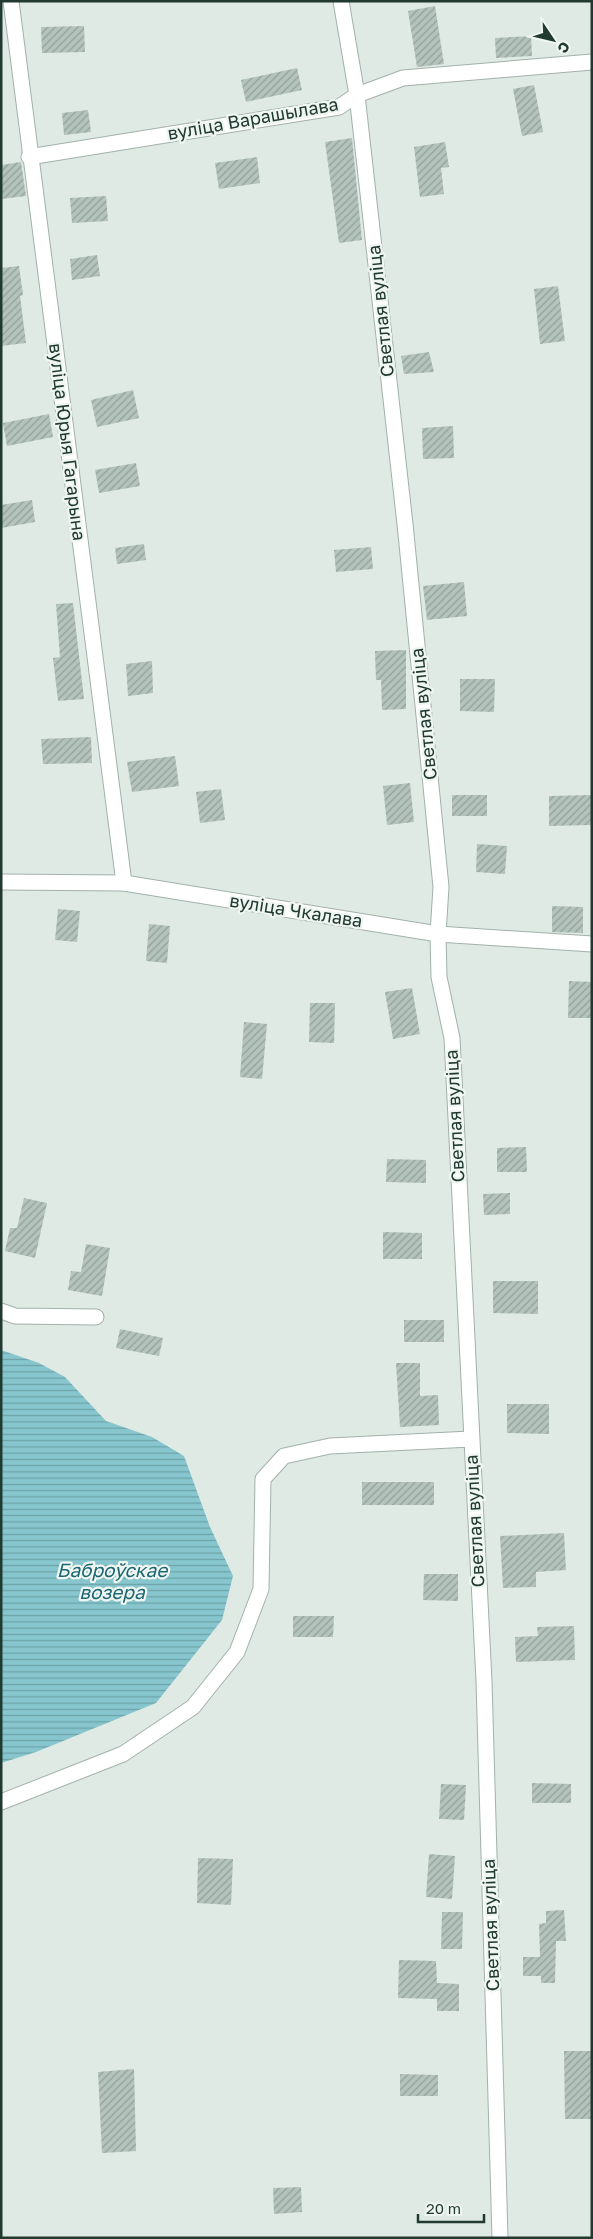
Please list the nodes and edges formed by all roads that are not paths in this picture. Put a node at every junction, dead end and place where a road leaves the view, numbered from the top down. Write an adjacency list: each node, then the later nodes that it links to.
1 (11, 1): 5 (street, вуліца Юрыя Гагарына)
2 (341, 1): 4 (street, Светлая вуліца)
3 (592, 62): 4 (street, вуліца Варашылава)
4 (357, 95): 5 (street, вуліца Варашылава); 8 (street, Светлая вуліца)
5 (29, 158): 7 (street, вуліца Юрыя Гагарына)
6 (1, 882): 7 (street, вуліца Чкалава)
7 (124, 883): 8 (street, вуліца Чкалава)
8 (438, 934): 9 (street, вуліца Чкалава); 12 (street, Светлая вуліца)
9 (592, 944)
10 (1, 1311): 11 (street)
11 (96, 1317)
12 (471, 1439): 13 (street); 14 (street, Светлая вуліца)
13 (1, 1802)
14 (500, 2238)

